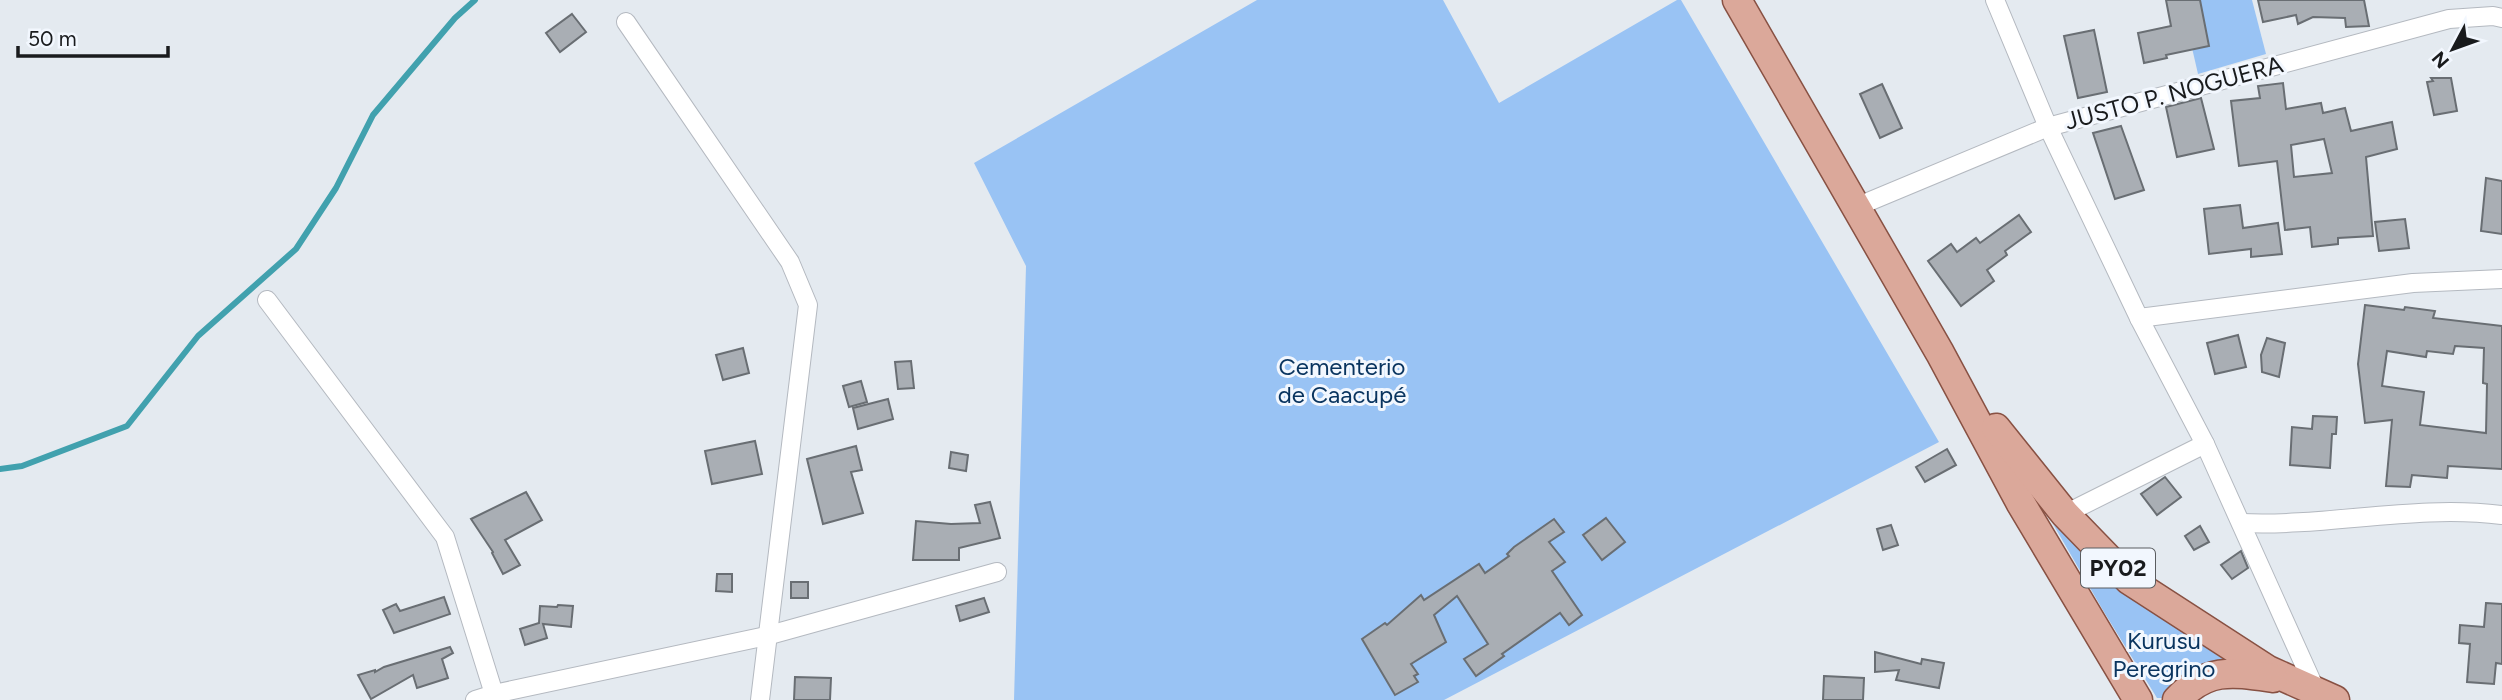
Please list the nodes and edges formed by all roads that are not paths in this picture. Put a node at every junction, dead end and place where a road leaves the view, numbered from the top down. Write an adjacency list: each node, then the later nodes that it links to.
1 (1737, 0): 6 (main road, PY02)
2 (1995, 0): 5 (street)
3 (2502, 18): 5 (street, JUSTO P. NOGUERA)
4 (626, 22): 16 (street)
5 (2048, 127): 6 (street, JUSTO P. NOGUERA); 9 (street)
6 (1856, 207): 10 (main road, PY02)
7 (2502, 279): 9 (street)
8 (267, 300): 18 (street)
9 (2139, 318): 11 (street)
10 (1940, 353): 12 (main road, PY02); 22 (main road, PY02)
11 (2205, 444): 12 (street); 14 (street)
12 (2065, 514): 17 (main road, PY02)
13 (2502, 515): 14 (street)
14 (2241, 523): 19 (street)
15 (997, 572): 16 (street)
16 (766, 636): 18 (street); 21 (street)
17 (2290, 681): 19 (main road, PY02); 23 (main road)
18 (494, 694): 20 (street)
19 (2326, 696)
20 (475, 700)
21 (760, 700)
22 (2138, 700)
23 (2177, 700)

